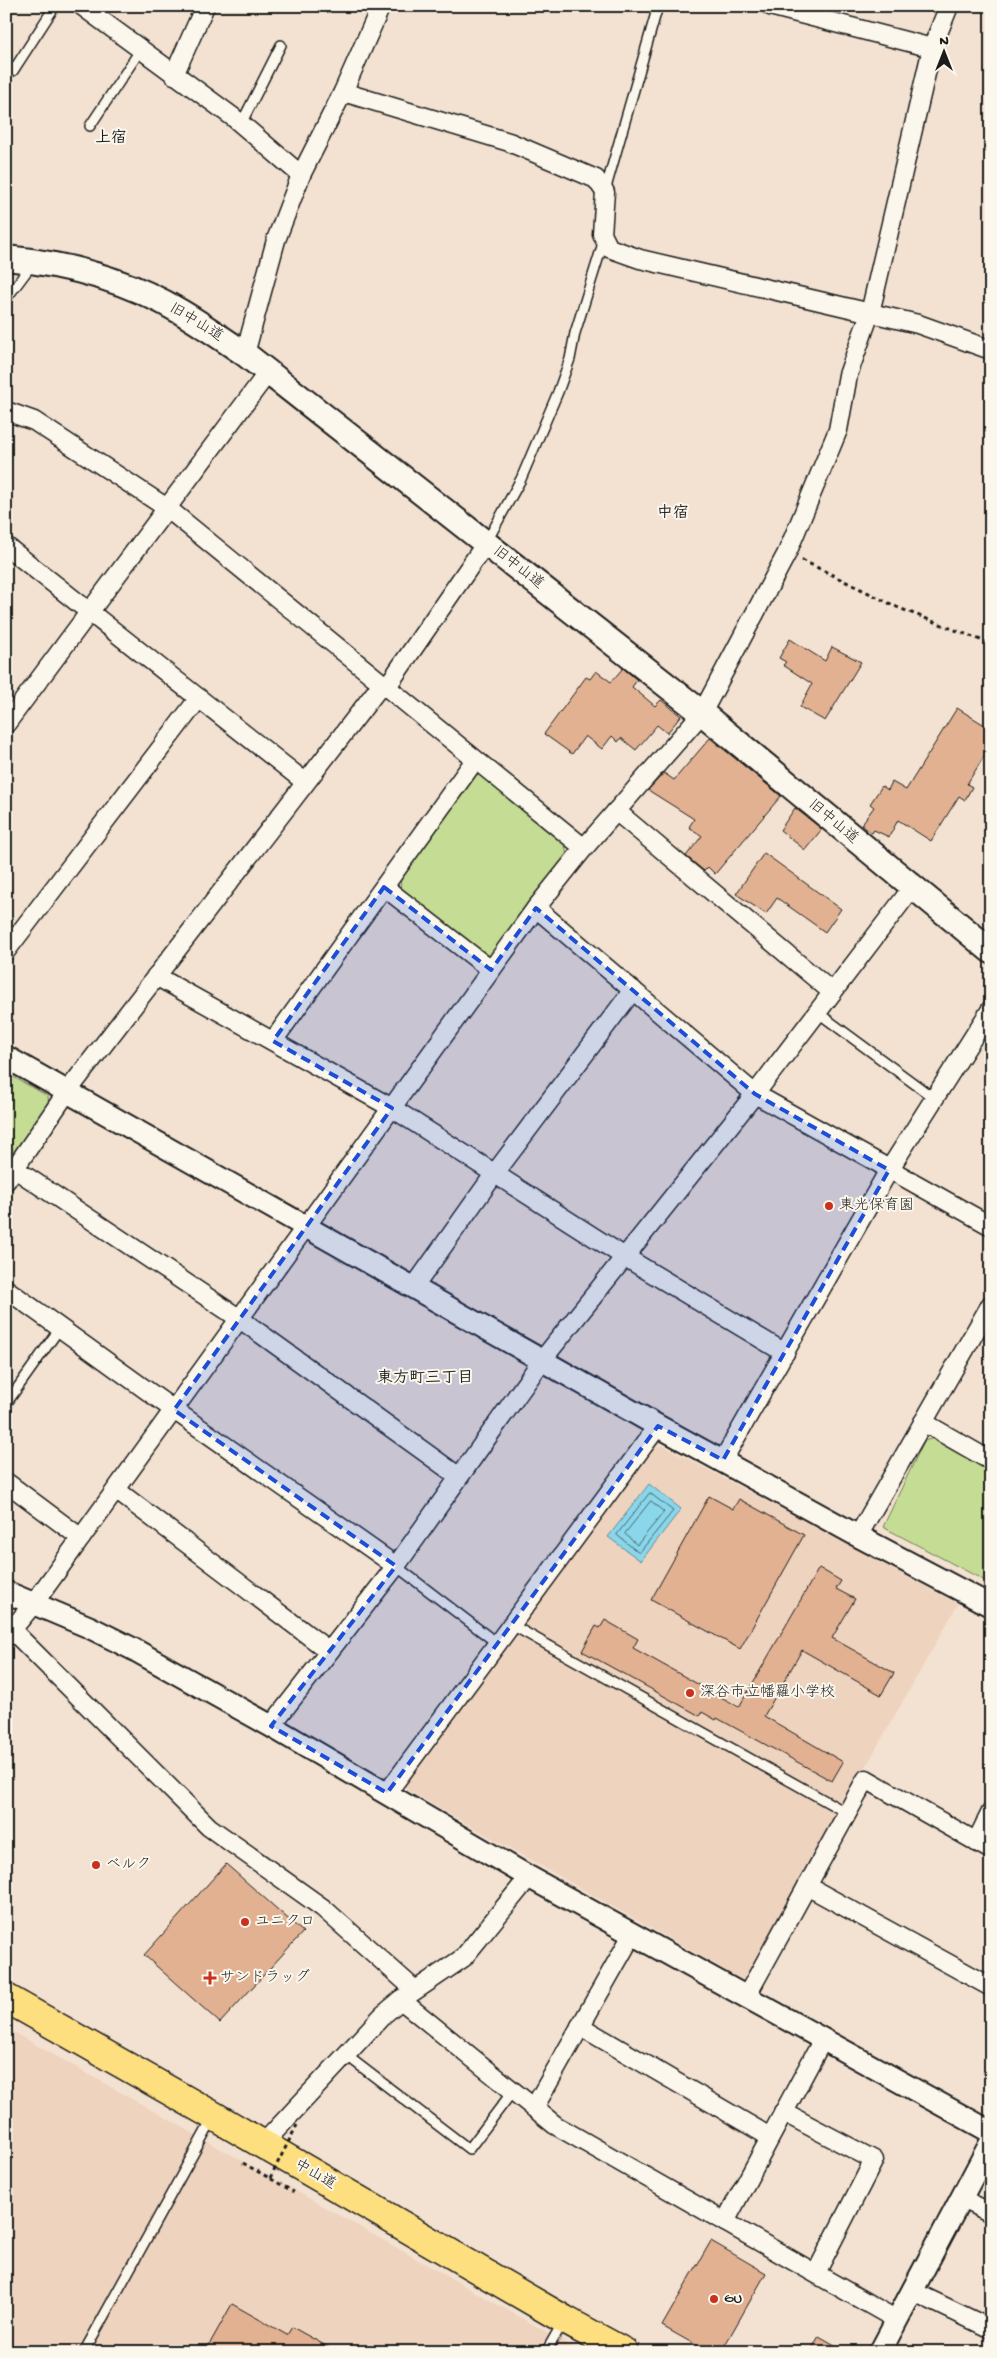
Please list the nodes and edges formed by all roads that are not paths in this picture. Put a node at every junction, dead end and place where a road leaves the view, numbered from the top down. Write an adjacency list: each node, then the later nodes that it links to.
1 (55, 6): 11 (lane)
2 (82, 6): 10 (street)
3 (205, 6): 12 (street)
4 (381, 6): 13 (street)
5 (658, 6): 17 (lane)
6 (770, 6): 9 (street)
7 (949, 6): 9 (street)
8 (281, 45): 14 (lane)
9 (932, 48): 22 (street)
10 (141, 49): 12 (street); 15 (lane)
11 (13, 70)
12 (174, 76): 14 (street)
13 (343, 92): 16 (street); 17 (street)
14 (241, 124): 16 (street)
15 (90, 126)
16 (302, 175): 24 (street)
17 (605, 192): 18 (street)
18 (604, 239): 22 (street); 28 (lane)
19 (6, 258): 20 (main road, 旧中山道)
20 (34, 261): 21 (lane); 24 (main road, 旧中山道)
21 (6, 299)
22 (870, 313): 23 (street); 33 (street)
23 (991, 350)
24 (246, 354): 25 (main road, 旧中山道)
25 (269, 371): 27 (street); 28 (main road, 旧中山道)
26 (6, 411): 27 (street)
27 (166, 508): 30 (street); 31 (street)
28 (486, 543): 31 (street); 33 (main road, 旧中山道)
29 (6, 546): 30 (street)
30 (90, 612): 32 (street); 34 (street)
31 (384, 687): 35 (street); 36 (street)
32 (199, 698): 36 (street); 42 (street)
33 (702, 713): 37 (street); 40 (main road, 旧中山道)
34 (6, 724)
35 (475, 760): 38 (street); 39 (street)
36 (306, 782): 45 (street)
37 (616, 811): 38 (street); 47 (street)
38 (584, 848): 41 (street)
39 (384, 887): 44 (street); 50 (street)
40 (912, 888): 43 (main road, 旧中山道); 47 (street)
41 (536, 908): 44 (street); 46 (street)
42 (6, 951)
43 (991, 951)
44 (491, 970): 55 (street)
45 (156, 976): 50 (street); 52 (street)
46 (633, 990): 53 (street); 57 (street)
47 (832, 992): 49 (street)
48 (991, 1009): 54 (street)
49 (817, 1012): 53 (street); 54 (lane)
50 (273, 1041): 55 (street)
51 (6, 1057): 52 (street)
52 (67, 1092): 58 (street); 59 (street)
53 (755, 1094): 56 (street); 61 (street)
54 (935, 1100): 56 (street)
55 (392, 1108): 57 (street); 59 (street)
56 (889, 1170): 60 (street); 67 (street)
57 (494, 1173): 61 (street); 62 (street)
58 (10, 1175): 65 (street)
59 (307, 1226): 62 (street); 65 (street)
60 (991, 1226)
61 (625, 1257): 67 (street); 68 (street)
62 (414, 1287): 68 (street)
63 (6, 1289): 66 (street)
64 (991, 1304): 71 (street)
65 (240, 1319): 70 (street); 75 (street)
66 (60, 1328): 69 (lane); 70 (street)
67 (785, 1353): 73 (street)
68 (543, 1359): 72 (street); 75 (street)
69 (6, 1404)
70 (174, 1410): 77 (street); 80 (street)
71 (923, 1422): 74 (street); 78 (street)
72 (658, 1426): 73 (street); 84 (street)
73 (722, 1460): 78 (street)
74 (991, 1461)
75 (458, 1476): 80 (street)
76 (6, 1482): 79 (street)
77 (116, 1490): 79 (street); 87 (street)
78 (858, 1536): 83 (street)
79 (81, 1538): 82 (street)
80 (396, 1566): 86 (lane); 87 (street)
81 (6, 1592): 82 (street)
82 (34, 1603): 85 (street); 88 (street)
83 (991, 1606)
84 (512, 1625): 86 (street); 91 (lane)
85 (9, 1634): 97 (street)
86 (498, 1644): 89 (street)
87 (329, 1652): 88 (street)
88 (271, 1726): 89 (street)
89 (387, 1794): 93 (street)
90 (991, 1812): 92 (street)
91 (847, 1813): 92 (street); 94 (street)
92 (984, 1846)
93 (530, 1877): 95 (street); 97 (street)
94 (807, 1886): 96 (street); 98 (street)
95 (632, 1935): 98 (street); 100 (street)
96 (991, 1987)
97 (408, 1995): 102 (street); 103 (street)
98 (746, 1997): 101 (street)
99 (6, 1998): 106 (highway, 中山道)
100 (580, 2026): 104 (street); 108 (street)
101 (822, 2041): 105 (street); 107 (street)
102 (346, 2055): 103 (lane); 110 (street)
103 (513, 2091): 104 (street)
104 (534, 2108): 113 (street)
105 (784, 2112): 108 (street); 114 (street)
106 (214, 2116): 110 (highway, 中山道); 120 (lane)
107 (991, 2132)
108 (770, 2136): 113 (street)
109 (991, 2142): 111 (street)
110 (262, 2145): 116 (highway, 中山道)
111 (962, 2199): 112 (street); 115 (street)
112 (991, 2213)
113 (725, 2222): 114 (street)
114 (816, 2273): 117 (street)
115 (912, 2291): 117 (street); 118 (street)
116 (565, 2320): 121 (lane); 122 (highway, 中山道)
117 (897, 2320): 119 (street)
118 (991, 2329)
119 (884, 2350)
120 (84, 2352)
121 (546, 2352)
122 (624, 2352)

